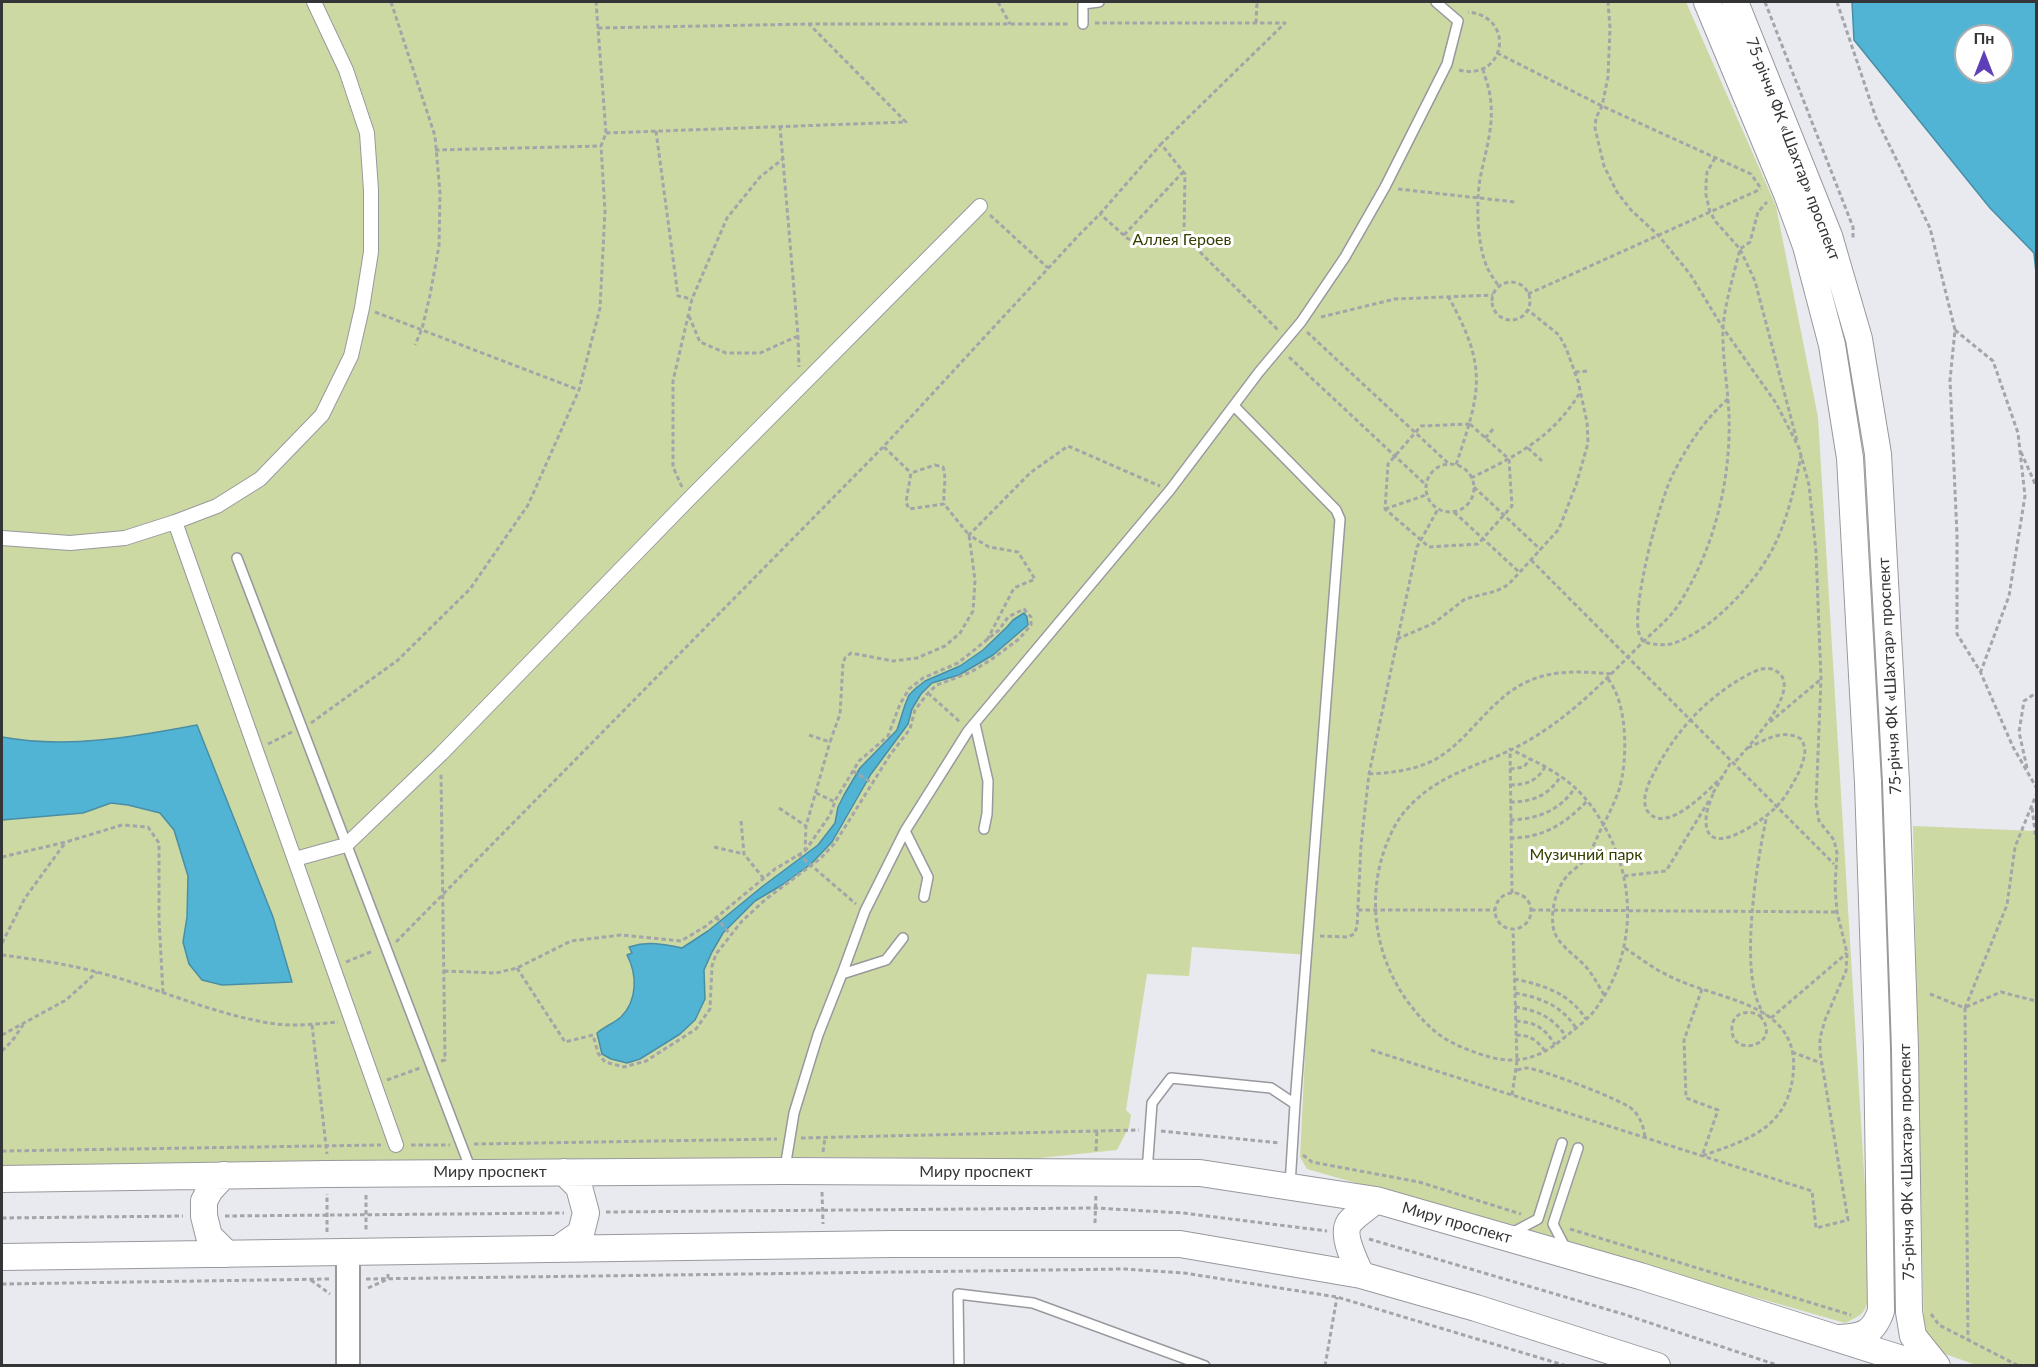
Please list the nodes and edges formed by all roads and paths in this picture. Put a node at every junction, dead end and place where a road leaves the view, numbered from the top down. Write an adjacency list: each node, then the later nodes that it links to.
1 (314, 2): 50 (street)
2 (391, 2): 28 (path)
3 (596, 2): 18 (path)
4 (998, 2): 16 (path)
5 (1099, 2): 17 (lane)
6 (1257, 2): 14 (path)
7 (1436, 2): 20 (lane)
8 (1608, 2): 22 (path)
9 (1707, 2): 268 (main road, 75-річчя ФК «Шахтар» проспект, bridge)
10 (1735, 2): 43 (main road, 75-річчя ФК «Шахтар» проспект)
11 (1765, 2): 43 (path)
12 (1837, 2): 56 (path)
13 (1460, 12): 19 (path)
14 (1256, 23): 17 (path); 26 (path)
15 (808, 24): 16 (path); 18 (path); 23 (path)
16 (1010, 24): 17 (path)
17 (1083, 24)
18 (598, 28): 25 (path)
19 (1497, 53): 21 (path); 22 (path)
20 (1447, 64): 21 (path); 32 (lane)
21 (1483, 69): 34 (path)
22 (1602, 106): 30 (path); 40 (path)
23 (780, 126): 24 (path); 29 (path)
24 (656, 131): 25 (path); 49 (path)
25 (606, 133): 27 (path)
26 (1161, 144): 31 (path); 38 (path)
27 (601, 146): 28 (path); 64 (path)
28 (435, 150): 55 (path)
29 (784, 158): 49 (path); 57 (path)
30 (1714, 158): 33 (path); 37 (path)
31 (1183, 172): 39 (path); 41 (path)
32 (1385, 187): 34 (path); 53 (lane)
33 (1761, 189): 37 (path); 42 (path)
34 (1478, 199): 35 (path); 45 (path)
35 (1515, 202)
36 (980, 206): 44 (path); 63 (street)
37 (1710, 212): 40 (path); 42 (path)
38 (1100, 214): 39 (path); 44 (path)
39 (1124, 235): 41 (path)
40 (1658, 235): 46 (path); 54 (path)
41 (1184, 236): 58 (path)
42 (1740, 249): 54 (path); 74 (path)
43 (1837, 263): 277 (main road, 75-річчя ФК «Шахтар» проспект, bridge)
44 (1048, 268): 72 (path)
45 (1500, 286): 46 (path); 47 (path)
46 (1528, 294): 51 (path)
47 (1493, 295): 48 (path); 51 (path)
48 (1448, 296): 53 (path); 68 (path)
49 (692, 299): 52 (path)
50 (362, 308): 55 (path); 95 (street)
51 (1528, 310): 62 (path)
52 (688, 314): 57 (path); 89 (path)
53 (1300, 324): 58 (lane); 70 (path)
54 (1723, 328): 66 (path); 74 (path)
55 (422, 329): 59 (path); 64 (path)
56 (1955, 330): 75 (path); 108 (path)
57 (798, 336): 63 (path)
58 (1287, 339): 60 (lane)
59 (415, 345)
60 (1280, 348): 67 (lane); 76 (path)
61 (1588, 370): 62 (path)
62 (1575, 372): 65 (path)
63 (799, 388): 89 (street)
64 (579, 390): 116 (path)
65 (1579, 394): 73 (path); 100 (path)
66 (1728, 399): 106 (path); 106 (path)
67 (1234, 406): 87 (lane); 182 (lane)
68 (1470, 424): 70 (path); 71 (path); 81 (path)
69 (1495, 427): 71 (path)
70 (1415, 433): 76 (path); 80 (path)
71 (1485, 438): 78 (path)
72 (884, 446): 82 (path); 168 (path)
73 (1528, 448): 78 (path); 79 (path)
74 (1800, 448): 77 (path)
75 (2020, 449): 85 (path); 108 (path)
76 (1395, 456): 84 (path); 91 (path)
77 (1802, 456): 106 (path); 111 (path)
78 (1509, 459): 83 (path); 94 (path)
79 (1542, 461)
80 (1448, 464): 81 (path); 84 (path)
81 (1456, 465): 83 (path)
82 (911, 473): 90 (path); 90 (path)
83 (1471, 478): 86 (path)
84 (1426, 484): 88 (path)
85 (2037, 486)
86 (1474, 487): 93 (path); 94 (path)
87 (1170, 490): 96 (path); 117 (lane)
88 (1426, 494): 91 (path); 92 (path)
89 (688, 500): 123 (street)
90 (944, 504): 96 (path)
91 (1385, 509): 99 (path)
92 (1438, 509): 93 (path); 99 (path)
93 (1454, 511): 98 (path)
94 (1504, 515): 98 (path); 100 (path)
95 (175, 522): 97 (street); 122 (street)
96 (969, 535): 105 (path); 119 (path)
97 (2, 538)
98 (1484, 538): 99 (path); 103 (path)
99 (1420, 540): 104 (path)
100 (1541, 550): 102 (path)
101 (237, 558): 116 (lane)
102 (1531, 560): 103 (path); 107 (path)
103 (1519, 572): 104 (path)
104 (1397, 639): 130 (path)
105 (985, 642): 112 (path); 128 (path)
106 (1643, 642): 107 (path)
107 (1629, 658): 109 (path); 114 (path)
108 (1980, 671): 129 (path)
109 (1613, 674): 110 (path); 130 (path)
110 (1608, 679): 121 (path); 149 (path)
111 (1821, 679): 115 (path); 163 (path)
112 (928, 693): 117 (path); 133 (path)
113 (2037, 693): 129 (path)
114 (1689, 719): 115 (path); 125 (path); 132 (path)
115 (1766, 725): 120 (path)
116 (302, 727): 122 (path); 156 (lane)
117 (972, 727): 151 (lane); 152 (lane)
118 (809, 735): 119 (path)
119 (830, 742): 137 (path)
120 (1747, 748): 125 (path); 144 (path)
121 (1510, 749): 124 (path); 127 (path); 171 (path)
122 (256, 750): 162 (street)
123 (441, 754): 156 (street); 168 (path)
124 (1530, 759): 126 (path); 127 (path)
125 (1732, 763): 132 (path); 144 (path)
126 (1545, 766): 131 (path); 134 (path)
127 (1510, 769): 134 (path)
128 (853, 771): 133 (path); 141 (path)
129 (2028, 772): 135 (path)
130 (1369, 774): 170 (path)
131 (1561, 776): 136 (path); 142 (path)
132 (1723, 776): 138 (path)
133 (872, 783): 164 (path)
134 (1510, 785): 142 (path)
135 (2037, 786)
136 (1575, 788): 140 (path); 147 (path)
137 (816, 793): 141 (path); 150 (path)
138 (1713, 794): 146 (path); 165 (path)
139 (2037, 795): 143 (path)
140 (1587, 801): 149 (path); 153 (path)
141 (835, 802): 158 (path)
142 (1510, 802): 147 (path)
143 (2032, 806): 154 (path); 202 (path)
144 (1777, 807): 146 (path); 163 (path)
145 (779, 808): 150 (path)
146 (1767, 815): 177 (path)
147 (1510, 820): 153 (path)
148 (741, 821): 159 (path)
149 (1603, 825): 165 (path); 174 (path)
150 (806, 826): 158 (path)
151 (984, 829)
152 (906, 831): 169 (lane); 176 (lane)
153 (1510, 838): 167 (path)
154 (2037, 839)
155 (66, 842): 161 (path); 184 (path); 196 (path)
156 (346, 845): 162 (street); 185 (lane)
157 (714, 847): 159 (path)
158 (805, 851): 160 (path)
159 (744, 855): 166 (path)
160 (798, 855): 164 (path); 166 (path)
161 (2, 857)
162 (295, 859): 189 (street)
163 (1835, 865): 178 (path)
164 (811, 866): 176 (path); 181 (path)
165 (1624, 876): 175 (path)
166 (764, 879): 179 (path)
167 (1512, 893): 172 (path); 173 (path)
168 (442, 894): 185 (path); 191 (path)
169 (924, 897)
170 (1358, 910): 171 (path); 182 (path)
171 (1375, 910): 172 (path); 221 (path)
172 (1495, 910): 180 (path)
173 (1531, 910): 174 (path); 180 (path)
174 (1554, 910): 175 (path); 199 (path)
175 (1627, 910): 177 (path); 186 (path)
176 (865, 911): 193 (lane)
177 (1753, 911): 178 (path); 203 (path)
178 (1837, 912): 187 (path)
179 (716, 917): 181 (path); 190 (path)
180 (1513, 929): 194 (path)
181 (731, 934): 190 (path)
182 (1307, 936): 227 (lane)
183 (903, 938): 193 (lane)
184 (2, 943)
185 (385, 946): 189 (path); 223 (lane)
186 (1625, 948): 195 (path); 199 (path)
187 (1847, 953): 206 (path); 222 (path)
188 (2, 955): 192 (path)
189 (333, 967): 208 (street)
190 (517, 968): 191 (path)
191 (444, 971): 223 (path)
192 (97, 972): 196 (path); 210 (path)
193 (842, 974): 236 (lane)
194 (1514, 979): 197 (path); 207 (path)
195 (1701, 989): 203 (path); 235 (path)
196 (163, 993): 211 (path)
197 (1515, 993): 201 (path); 212 (path)
198 (1930, 994): 202 (path)
199 (1604, 996): 207 (path)
200 (2037, 1001): 202 (path)
201 (1515, 1007): 209 (path); 215 (path)
202 (1965, 1008): 269 (path)
203 (1762, 1011): 204 (path)
204 (1766, 1014): 205 (path); 206 (path)
205 (1760, 1016): 205 (path)
206 (1771, 1018): 220 (path)
207 (1586, 1019): 212 (path)
208 (352, 1020): 211 (path); 225 (street)
209 (1515, 1021): 214 (path); 216 (path)
210 (24, 1024): 213 (path); 218 (path)
211 (312, 1025): 242 (path)
212 (1576, 1029): 215 (path)
213 (2, 1035)
214 (1516, 1035): 219 (path); 221 (path)
215 (1566, 1037): 216 (path)
216 (1555, 1045): 219 (path)
217 (1371, 1050): 226 (path)
218 (2, 1051)
219 (1545, 1051): 221 (path)
220 (1792, 1052): 222 (path); 235 (path)
221 (1517, 1061): 224 (path)
222 (1822, 1064): 235 (path)
223 (430, 1065): 225 (path); 238 (lane)
224 (1517, 1070): 226 (path); 230 (path)
225 (374, 1084): 232 (street)
226 (1512, 1095): 230 (path)
227 (1295, 1104): 241 (lane); 246 (lane)
228 (1097, 1130): 240 (path)
229 (825, 1138): 237 (path)
230 (1645, 1138): 235 (path)
231 (1562, 1143): 249 (lane)
232 (396, 1145)
233 (367, 1146): 243 (path)
234 (1578, 1148): 257 (lane)
235 (1702, 1156)
236 (784, 1171): 237 (main road, Миру проспект); 239 (main road, Миру проспект)
237 (822, 1171): 240 (main road, Миру проспект); 252 (path)
238 (471, 1172): 239 (main road, Миру проспект); 243 (main road, Миру проспект)
239 (564, 1172): 253 (main road)
240 (1096, 1172): 241 (main road, Миру проспект); 251 (path)
241 (1147, 1173): 246 (main road, Миру проспект)
242 (327, 1174): 243 (main road, Миру проспект); 244 (main road, Миру проспект); 250 (path)
243 (366, 1174): 248 (path)
244 (224, 1175): 245 (main road, Миру проспект); 256 (main road)
245 (2, 1179)
246 (1290, 1187): 247 (main road, Миру проспект)
247 (1376, 1200): 249 (main road, Миру проспект); 261 (main road)
248 (366, 1233)
249 (1503, 1237): 257 (main road, Миру проспект)
250 (319, 1244): 254 (main road); 256 (main road); 263 (path)
251 (1095, 1244): 252 (main road); 259 (path); 261 (main road)
252 (823, 1245): 253 (main road); 260 (path)
253 (558, 1250): 255 (main road)
254 (348, 1251): 255 (main road); 262 (street)
255 (387, 1251): 264 (path)
256 (227, 1254): 258 (main road)
257 (1569, 1256): 268 (main road, Миру проспект)
258 (2, 1257)
259 (1094, 1270): 260 (path); 266 (path)
260 (823, 1274): 264 (path)
261 (1361, 1275): 275 (main road)
262 (348, 1279): 263 (path); 264 (path); 270 (street)
263 (311, 1280): 265 (path)
264 (388, 1280): 267 (path)
265 (2, 1284)
266 (1337, 1297): 273 (path); 274 (path)
267 (368, 1299)
268 (1838, 1338): 276 (main road, Миру проспект)
269 (1968, 1340)
270 (348, 1365)
271 (959, 1365): 272 (lane)
272 (1205, 1365)
273 (1325, 1365)
274 (1567, 1365)
275 (1657, 1365)
276 (1924, 1365)
277 (1937, 1365)

